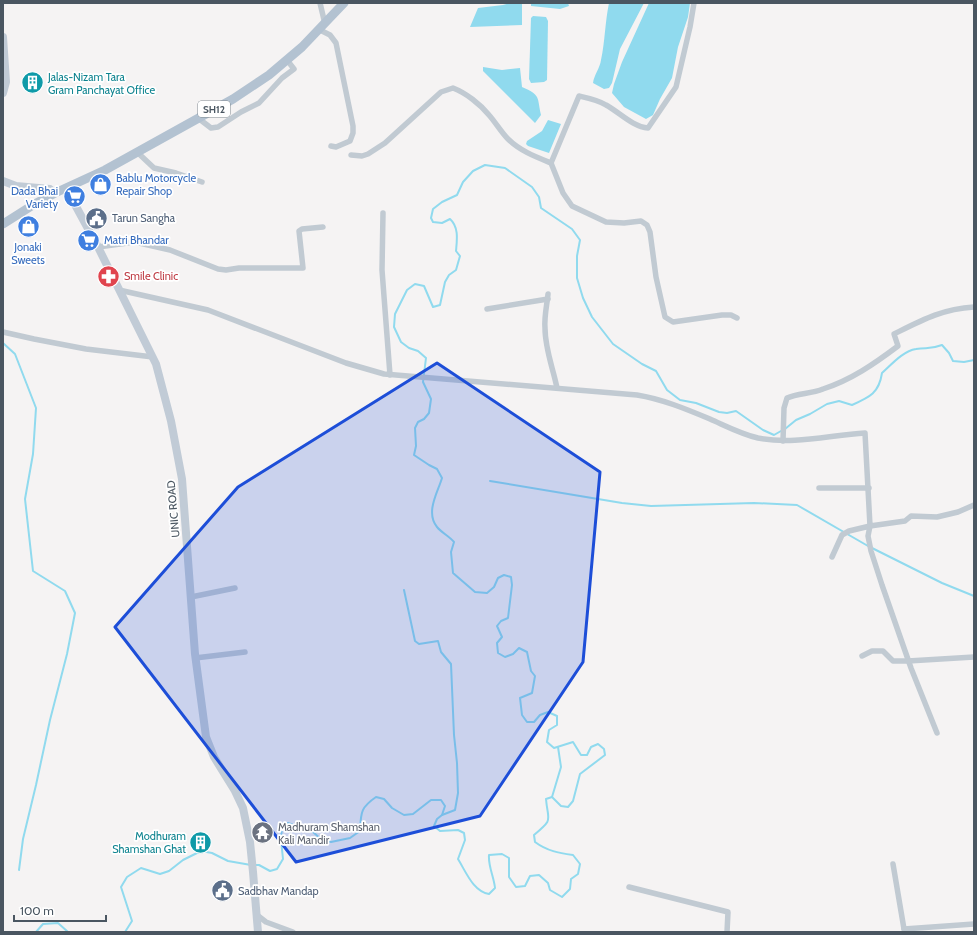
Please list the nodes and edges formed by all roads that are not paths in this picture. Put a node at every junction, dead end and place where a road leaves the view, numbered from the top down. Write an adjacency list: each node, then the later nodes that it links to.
1 (320, 3): 4 (street)
2 (344, 3): 4 (main road, SH12)
3 (694, 3): 12 (street)
4 (323, 27): 6 (main road, SH12); 9 (street)
5 (3, 37): 7 (main road)
6 (287, 60): 8 (main road, SH12); 8 (street)
7 (3, 94)
8 (198, 118): 10 (main road, SH12)
9 (332, 146)
10 (137, 152): 14 (street); 15 (main road, SH12)
11 (351, 156): 12 (street)
12 (551, 163): 24 (street)
13 (3, 181): 16 (main road)
14 (202, 182)
15 (66, 188): 16 (main road, SH12); 20 (main road, UNIC ROAD)
16 (55, 193): 18 (main road, SH12)
17 (383, 213): 27 (street)
18 (3, 224)
19 (323, 227): 20 (street)
20 (98, 247): 21 (main road, UNIC ROAD)
21 (119, 290): 26 (main road, UNIC ROAD); 27 (street)
22 (974, 307): 29 (street)
23 (487, 309): 28 (street)
24 (737, 318)
25 (3, 332): 26 (street)
26 (153, 357): 36 (main road, UNIC ROAD)
27 (390, 375): 28 (street)
28 (557, 388): 29 (street)
29 (783, 439): 31 (street)
30 (819, 488): 31 (street)
31 (869, 488): 33 (street)
32 (974, 505): 33 (street)
33 (870, 526): 34 (street); 41 (street)
34 (832, 557)
35 (235, 588): 36 (street)
36 (191, 597): 40 (main road, UNIC ROAD)
37 (245, 652): 40 (street)
38 (862, 656): 41 (street)
39 (974, 657): 41 (street)
40 (195, 658): 45 (main road, UNIC ROAD)
41 (908, 661): 42 (street)
42 (937, 733)
43 (893, 864): 47 (street)
44 (629, 887): 50 (street)
45 (257, 914): 48 (main road); 49 (street)
46 (974, 924): 47 (street)
47 (905, 931)
48 (258, 932)
49 (293, 932)
50 (727, 932)

